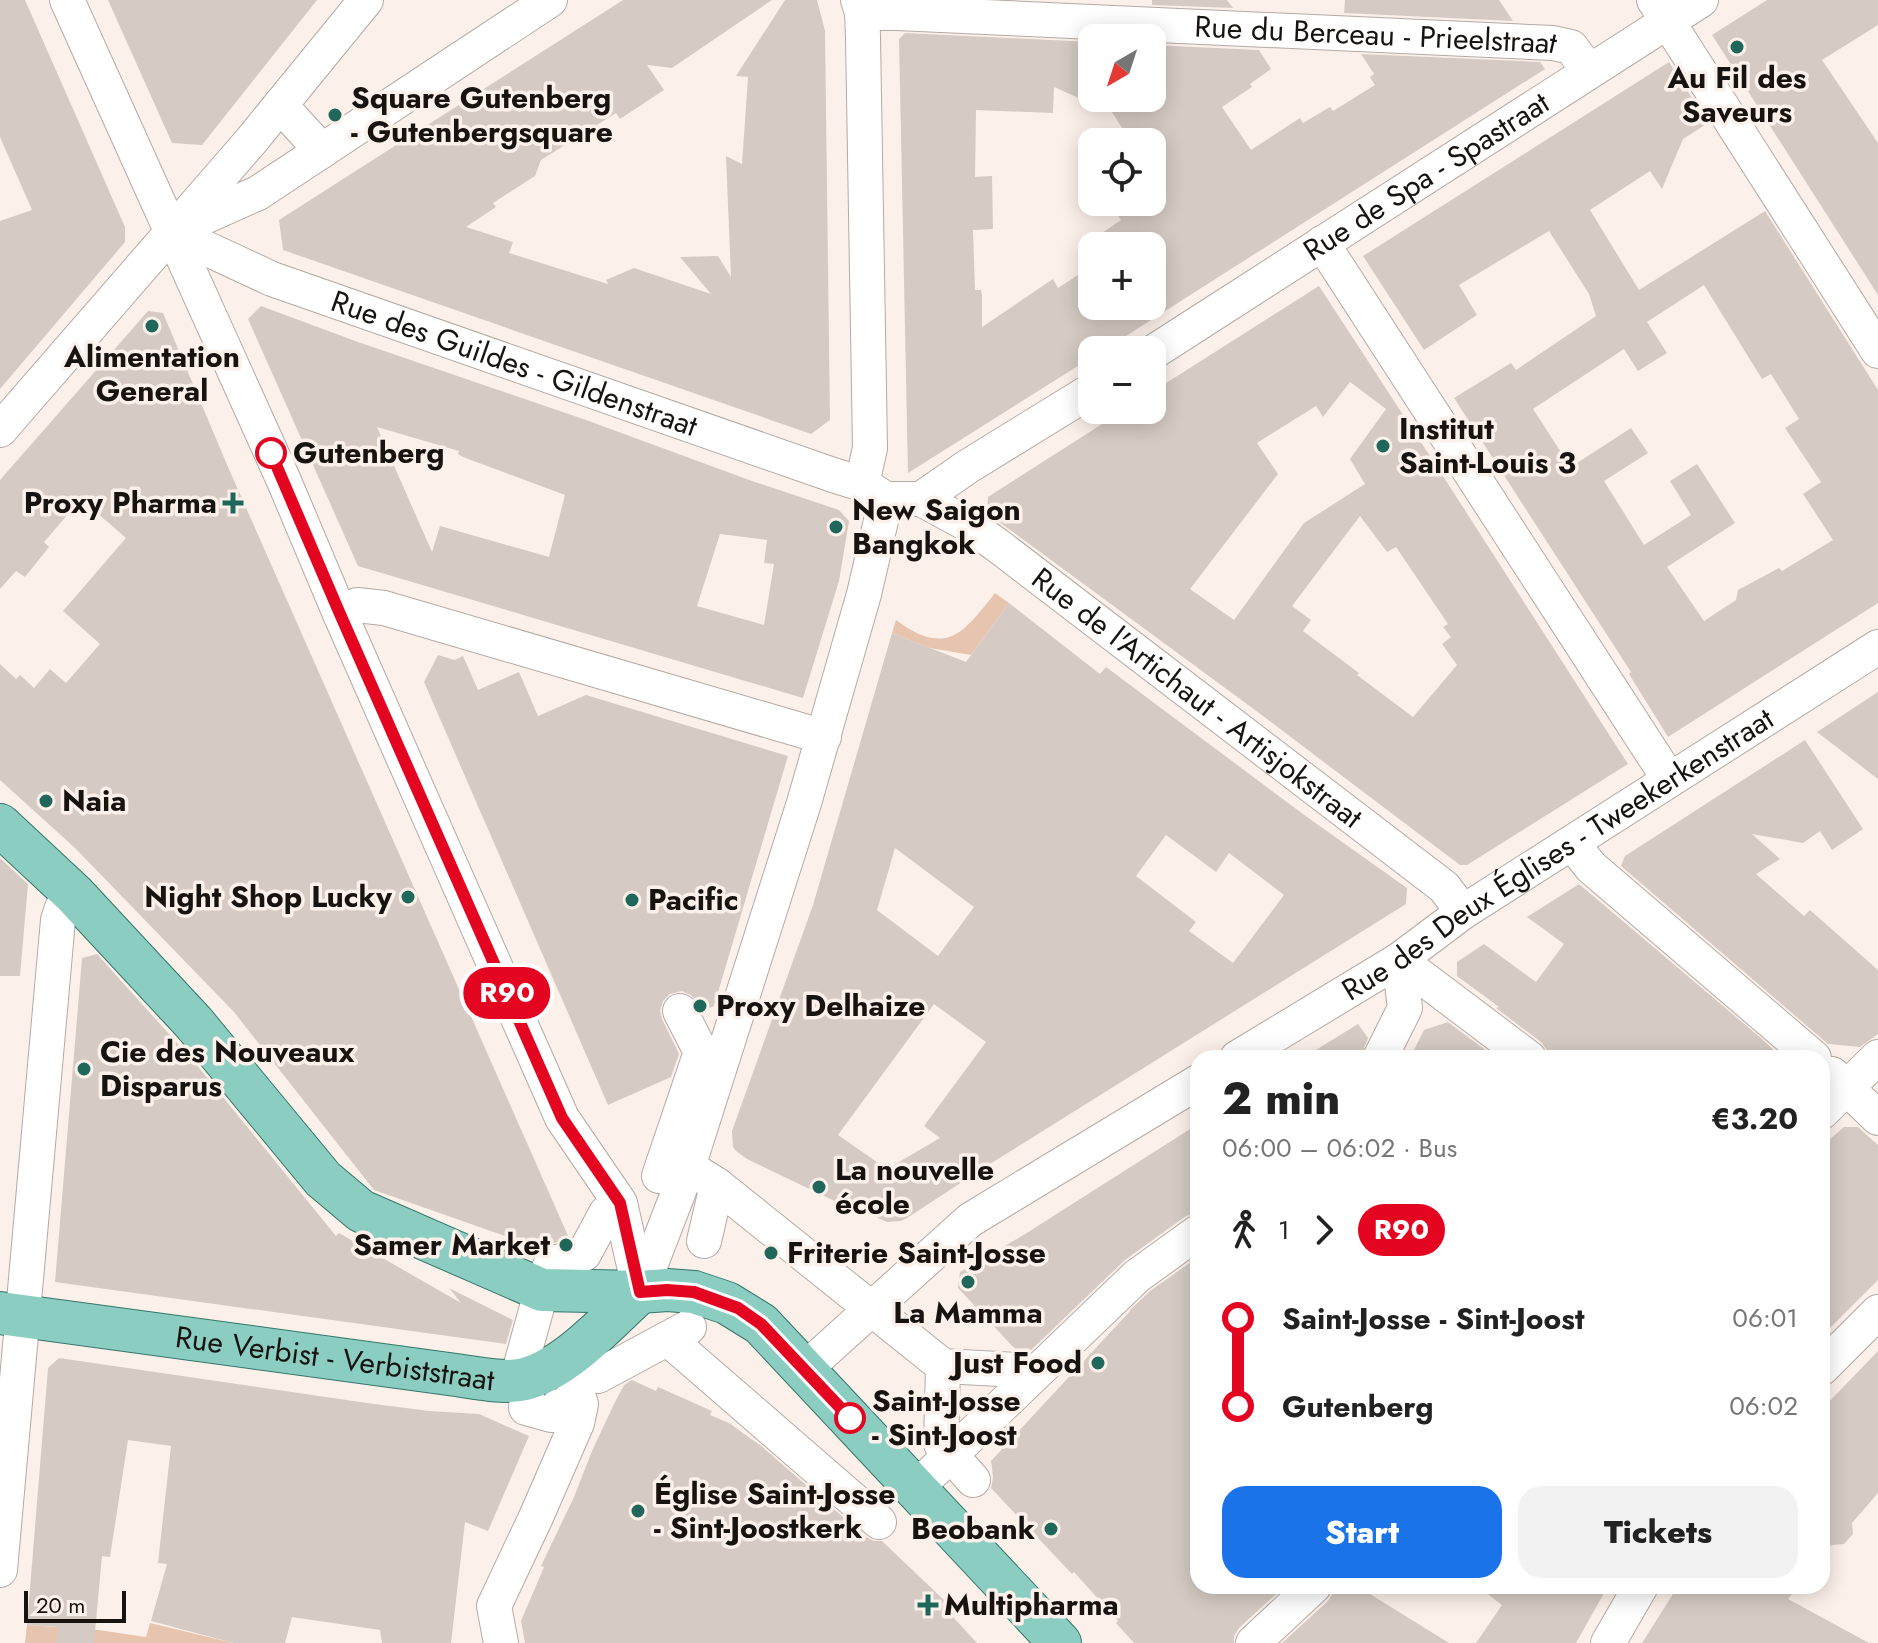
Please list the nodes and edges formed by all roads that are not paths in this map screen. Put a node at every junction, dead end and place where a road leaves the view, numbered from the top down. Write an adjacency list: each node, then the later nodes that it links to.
1 (67, 0): 10 (street)
2 (366, 0): 8 (street)
3 (550, 0): 9 (street)
4 (1701, 0): 6 (street, Rue de Spa - Spastraat)
5 (860, 7): 7 (street, Rue du Berceau - Prieelstraat); 16 (street)
6 (1661, 11): 7 (street, Rue de Spa - Spastraat); 13 (street)
7 (1589, 71): 11 (street, Rue de Spa - Spastraat)
8 (280, 105): 9 (street); 10 (street)
9 (322, 151): 10 (street)
10 (171, 232): 15 (street); 16 (street, Rue des Guildes - Gildenstraat); 18 (street)
11 (1322, 243): 12 (street, Rue de Spa - Spastraat); 21 (street)
12 (1166, 344)
13 (1878, 351)
14 (1078, 399): 17 (street)
15 (0, 430)
16 (874, 491): 17 (street, Rue des Guildes - Gildenstraat); 20 (street)
17 (921, 499): 25 (street, Rue de l'Artichaut - Artisjokstraat)
18 (340, 614): 20 (street); 43 (street)
19 (1878, 647): 21 (street, Rue des Deux Églises - Tweekerkenstraat)
20 (824, 737): 38 (street)
21 (1669, 779): 23 (street, Rue des Deux Églises - Tweekerkenstraat)
22 (0, 825): 24 (main road)
23 (1572, 843): 25 (street, Rue des Deux Églises - Tweekerkenstraat); 31 (street)
24 (74, 894): 43 (main road); 47 (street)
25 (1463, 912): 26 (street, Rue des Deux Églises - Tweekerkenstraat)
26 (1399, 960): 28 (street, Rue des Deux Églises - Tweekerkenstraat); 29 (street); 30 (street)
27 (680, 1011): 38 (street)
28 (1250, 1050)
29 (1384, 1050)
30 (1518, 1050)
31 (1805, 1050)
32 (1878, 1057): 35 (street)
33 (1830, 1072): 35 (street)
34 (1190, 1087): 45 (street)
35 (1847, 1088): 36 (street); 37 (street)
36 (1830, 1104)
37 (1878, 1118)
38 (679, 1177): 41 (street); 43 (street); 45 (street)
39 (606, 1213): 42 (street)
40 (1190, 1238): 53 (street)
41 (704, 1241)
42 (547, 1273)
43 (640, 1292): 51 (main road, Rue Verbist - Verbiststraat); 52 (main road)
44 (537, 1307): 49 (street)
45 (872, 1309): 50 (street); 52 (street)
46 (1878, 1312): 48 (street)
47 (12, 1315): 51 (main road, Rue Verbist - Verbiststraat); 58 (street)
48 (1830, 1360)
49 (522, 1361)
50 (943, 1366): 53 (street); 54 (street)
51 (582, 1368): 57 (street); 61 (street)
52 (804, 1370): 56 (main road)
53 (1036, 1371): 54 (street)
54 (950, 1455): 55 (street); 56 (street)
55 (973, 1480)
56 (915, 1489): 62 (main road)
57 (879, 1522)
58 (0, 1570)
59 (1305, 1594): 63 (street)
60 (1636, 1594): 64 (street)
61 (501, 1643)
62 (1060, 1643)
63 (1253, 1643)
64 (1608, 1643)

